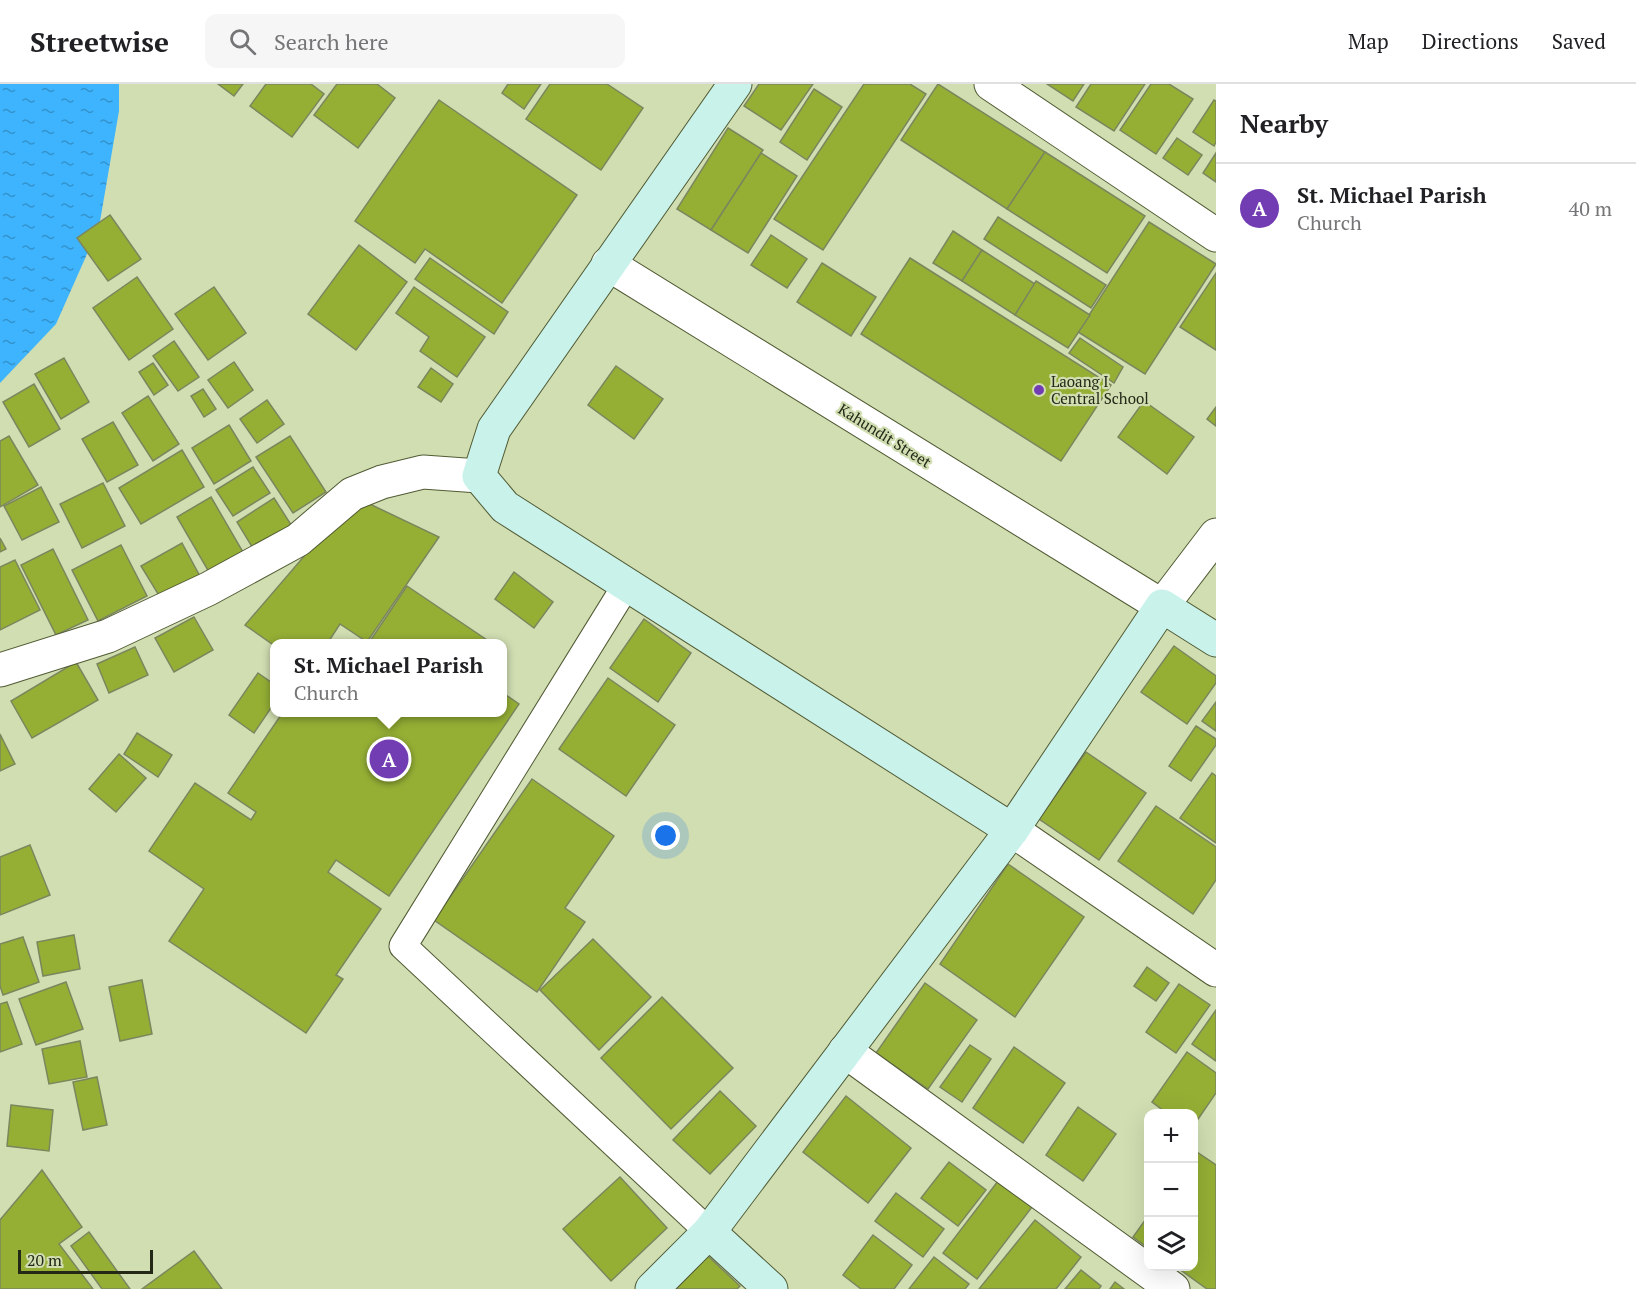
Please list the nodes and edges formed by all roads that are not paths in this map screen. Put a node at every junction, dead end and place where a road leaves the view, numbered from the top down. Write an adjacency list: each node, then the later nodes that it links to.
1 (735, 84): 4 (street)
2 (991, 84): 3 (street)
3 (1216, 236)
4 (608, 264): 5 (street); 8 (street, Kahundit Street)
5 (479, 476): 7 (street); 10 (street)
6 (1216, 535): 8 (street)
7 (627, 584): 11 (street); 14 (lane)
8 (1162, 606): 9 (street); 11 (street)
9 (1216, 639)
10 (0, 670)
11 (1012, 830): 12 (street); 13 (street)
12 (1216, 970)
13 (845, 1051): 14 (street); 17 (street)
14 (709, 1232): 15 (street); 16 (street)
15 (652, 1289)
16 (771, 1289)
17 (1173, 1289)

